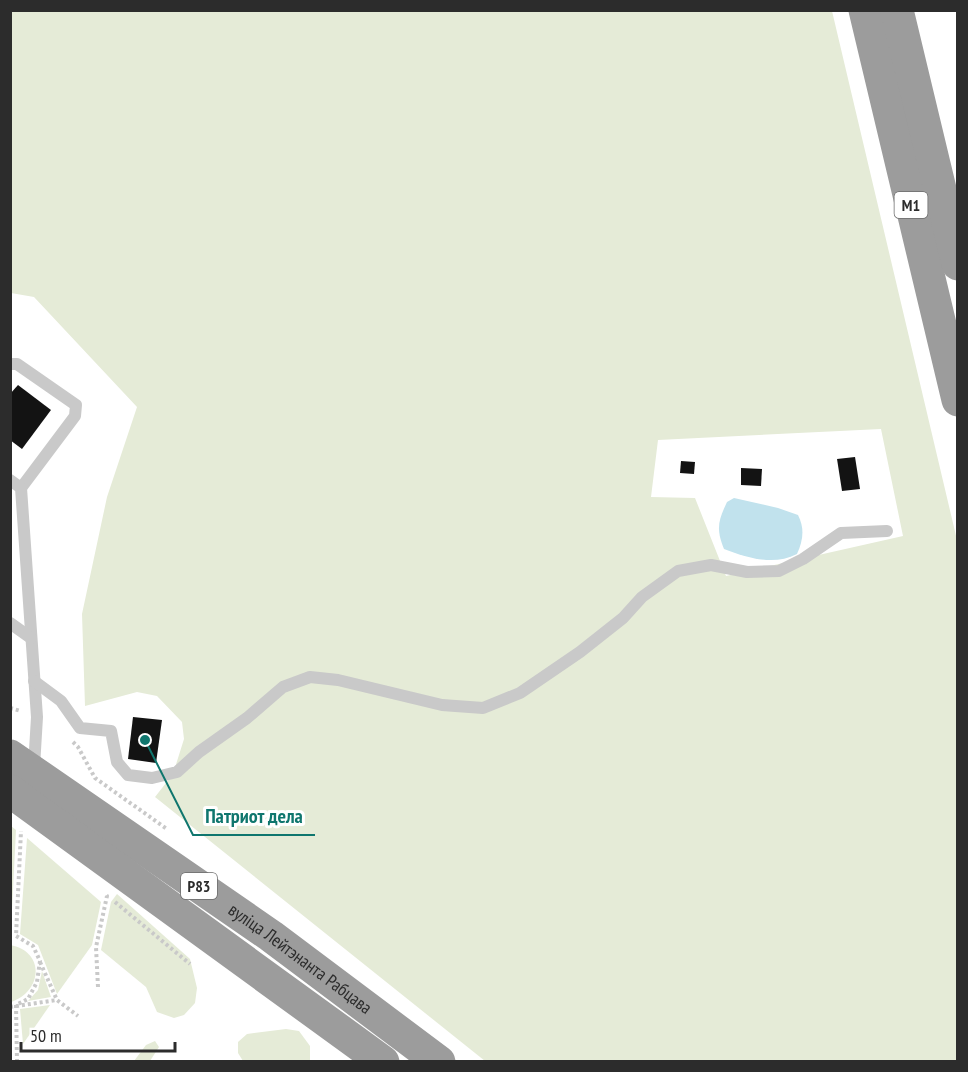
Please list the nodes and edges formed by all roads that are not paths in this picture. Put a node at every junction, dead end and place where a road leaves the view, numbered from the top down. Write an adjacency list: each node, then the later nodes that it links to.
1 (865, 10): 5 (highway, М1)
2 (897, 10): 3 (highway, М1)
3 (957, 264)
4 (10, 364): 7 (lane)
5 (957, 400)
6 (10, 480): 7 (lane)
7 (21, 488): 10 (lane)
8 (887, 531): 11 (lane)
9 (10, 623): 10 (lane)
10 (32, 638): 11 (lane)
11 (34, 681): 12 (lane)
12 (19, 780): 13 (highway, вуліца Лейтэнанта Рабцава / Р83); 14 (highway, вуліца Лейтэнанта Рабцава / Р83)
13 (383, 1062)
14 (439, 1062)

